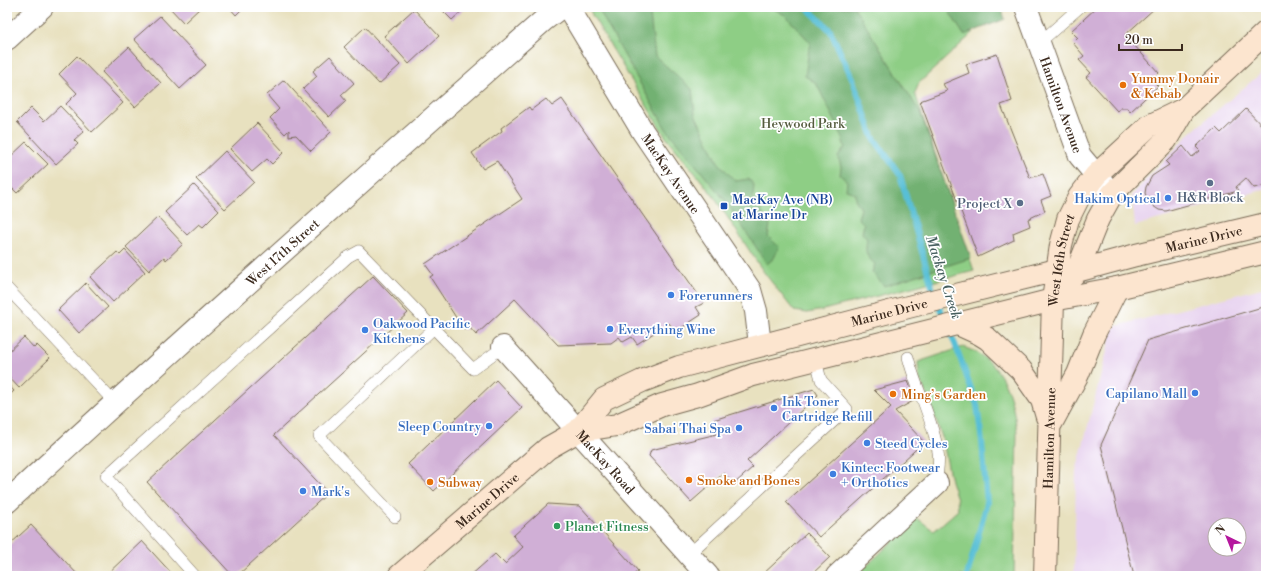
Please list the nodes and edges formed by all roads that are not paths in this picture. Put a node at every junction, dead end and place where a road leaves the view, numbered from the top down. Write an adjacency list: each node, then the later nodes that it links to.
1 (42, 7): 7 (street)
2 (561, 7): 24 (street, West 17th Street)
3 (568, 7): 20 (street, MacKay Avenue)
4 (1026, 7): 8 (street, Hamilton Avenue)
5 (1080, 7): 8 (lane)
6 (1266, 32): 9 (main road, West 16th Street)
7 (7, 39)
8 (1039, 43): 10 (street, Hamilton Avenue)
9 (1184, 109): 10 (main road, West 16th Street); 11 (main road, West 16th Street)
10 (1096, 176): 11 (street, Hamilton Avenue); 14 (main road, West 16th Street)
11 (1112, 194): 14 (main road, West 16th Street)
12 (1266, 224): 14 (main road, Marine Drive)
13 (1266, 252): 16 (main road, Marine Drive)
14 (1067, 270): 17 (main road, West 16th Street); 20 (main road, Marine Drive)
15 (7, 288): 24 (lane)
16 (1117, 288): 17 (main road, Marine Drive); 25 (main road)
17 (1053, 300): 18 (main road, Marine Drive); 25 (main road, Hamilton Avenue)
18 (958, 324): 23 (main road, Marine Drive); 25 (main road)
19 (434, 328): 21 (lane); 29 (lane); 31 (lane)
20 (760, 345): 26 (main road, Marine Drive)
21 (503, 347): 26 (street, MacKay Road)
22 (908, 357): 27 (lane)
23 (816, 360): 26 (main road, Marine Drive); 30 (lane)
24 (115, 403): 28 (street, West 17th Street)
25 (1050, 428): 35 (main road, Hamilton Avenue)
26 (578, 431): 30 (street, MacKay Road); 32 (main road, Marine Drive)
27 (937, 483): 34 (street)
28 (7, 502)
29 (394, 517)
30 (688, 555): 33 (street, MacKay Road)
31 (195, 576)
32 (399, 576)
33 (708, 576)
34 (837, 576)
35 (1045, 576)

